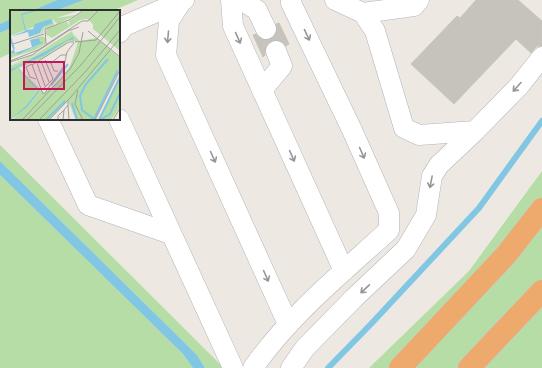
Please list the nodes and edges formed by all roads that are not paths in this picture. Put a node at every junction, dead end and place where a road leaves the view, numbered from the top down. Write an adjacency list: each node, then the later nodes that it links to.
1 (231, 0): 12 (lane, one-way to 12)
2 (241, 0): 9 (lane)
3 (291, 0): 18 (lane, one-way to 18)
4 (335, 0): 7 (lane)
5 (419, 0): 7 (lane)
6 (182, 1): 8 (lane); 20 (lane, one-way to 20)
7 (362, 13): 15 (lane)
8 (121, 29)
9 (266, 29)
10 (276, 51): 12 (lane)
11 (542, 57): 15 (lane, one-way to 15)
12 (262, 90): 18 (lane, one-way to 18)
13 (48, 120): 17 (lane)
14 (119, 120): 17 (lane)
15 (475, 131): 23 (lane, one-way to 23)
16 (542, 209): 24 (highway)
17 (171, 234): 21 (lane)
18 (344, 271): 20 (lane)
19 (542, 292): 25 (highway)
20 (288, 324): 22 (lane)
21 (233, 368)
22 (253, 368)
23 (291, 368)
24 (400, 368)
25 (469, 368)

